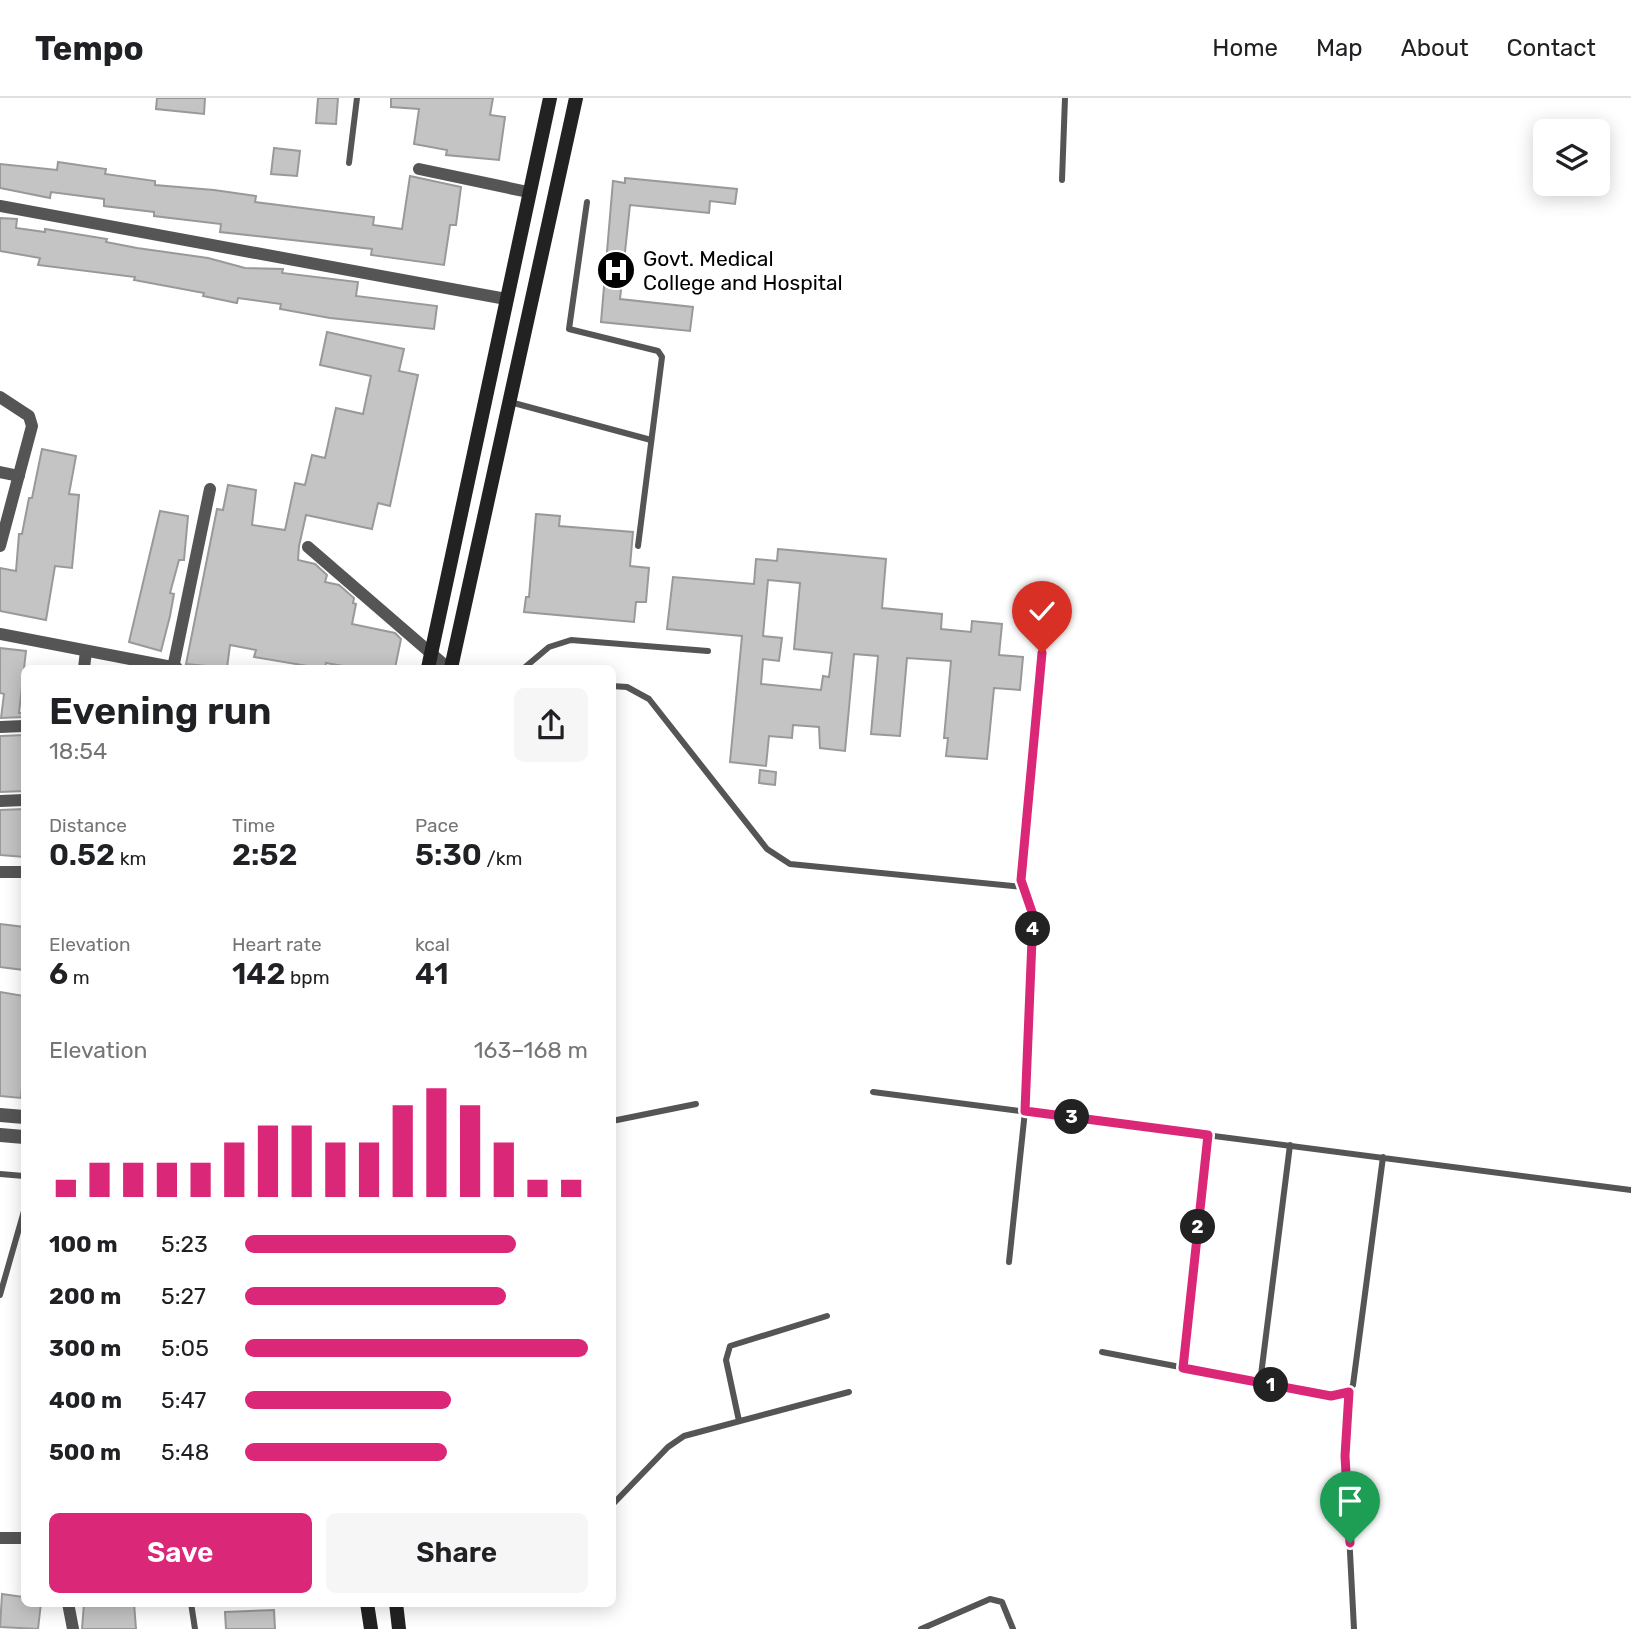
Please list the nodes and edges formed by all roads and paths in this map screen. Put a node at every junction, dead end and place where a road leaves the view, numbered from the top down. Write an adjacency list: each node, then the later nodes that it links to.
1 (357, 98): 5 (lane)
2 (550, 98): 8 (main road)
3 (576, 98): 13 (main road)
4 (1066, 98): 7 (lane)
5 (349, 163)
6 (419, 169): 8 (street)
7 (1062, 180)
8 (528, 192): 11 (main road)
9 (587, 202): 14 (lane)
10 (0, 206): 11 (street)
11 (506, 299): 25 (main road)
12 (0, 397): 16 (street)
13 (510, 402): 14 (lane); 29 (main road)
14 (651, 440): 20 (lane)
15 (0, 472): 16 (street)
16 (19, 475): 18 (street)
17 (210, 489): 28 (street)
18 (0, 546)
19 (308, 547): 25 (street)
20 (638, 547)
21 (0, 634): 22 (street)
22 (86, 651): 26 (street); 27 (street)
23 (708, 651): 30 (lane)
24 (1042, 653): 38 (lane)
25 (429, 662)
26 (84, 665)
27 (159, 665)
28 (176, 665)
29 (450, 665)
30 (528, 665)
31 (616, 687): 38 (lane)
32 (21, 726): 33 (street)
33 (0, 727)
34 (21, 800): 35 (street)
35 (0, 801)
36 (0, 872): 37 (street)
37 (21, 872)
38 (1021, 887): 41 (lane)
39 (873, 1092): 41 (lane)
40 (696, 1104): 44 (lane)
41 (1025, 1111): 46 (lane); 54 (lane)
42 (0, 1115): 43 (street)
43 (21, 1117)
44 (616, 1120)
45 (0, 1135): 47 (street)
46 (1208, 1135): 48 (lane); 58 (lane)
47 (21, 1137)
48 (1290, 1145): 49 (lane); 59 (lane)
49 (1382, 1157): 52 (lane); 61 (lane)
50 (0, 1174): 51 (lane)
51 (21, 1176)
52 (1631, 1191)
53 (21, 1222): 55 (lane)
54 (1009, 1262)
55 (0, 1295)
56 (827, 1316): 62 (lane)
57 (1102, 1352): 58 (lane)
58 (1183, 1368): 59 (lane)
59 (1260, 1383): 61 (lane)
60 (849, 1392): 62 (lane)
61 (1349, 1392): 76 (lane)
62 (739, 1421): 63 (lane)
63 (616, 1501)
64 (0, 1538): 65 (street)
65 (21, 1538)
66 (69, 1607): 70 (street)
67 (192, 1607): 71 (lane)
68 (368, 1607): 72 (main road)
69 (396, 1607): 73 (main road)
70 (73, 1629)
71 (195, 1629)
72 (371, 1629)
73 (399, 1629)
74 (921, 1629): 75 (lane)
75 (1013, 1629)
76 (1354, 1629)

